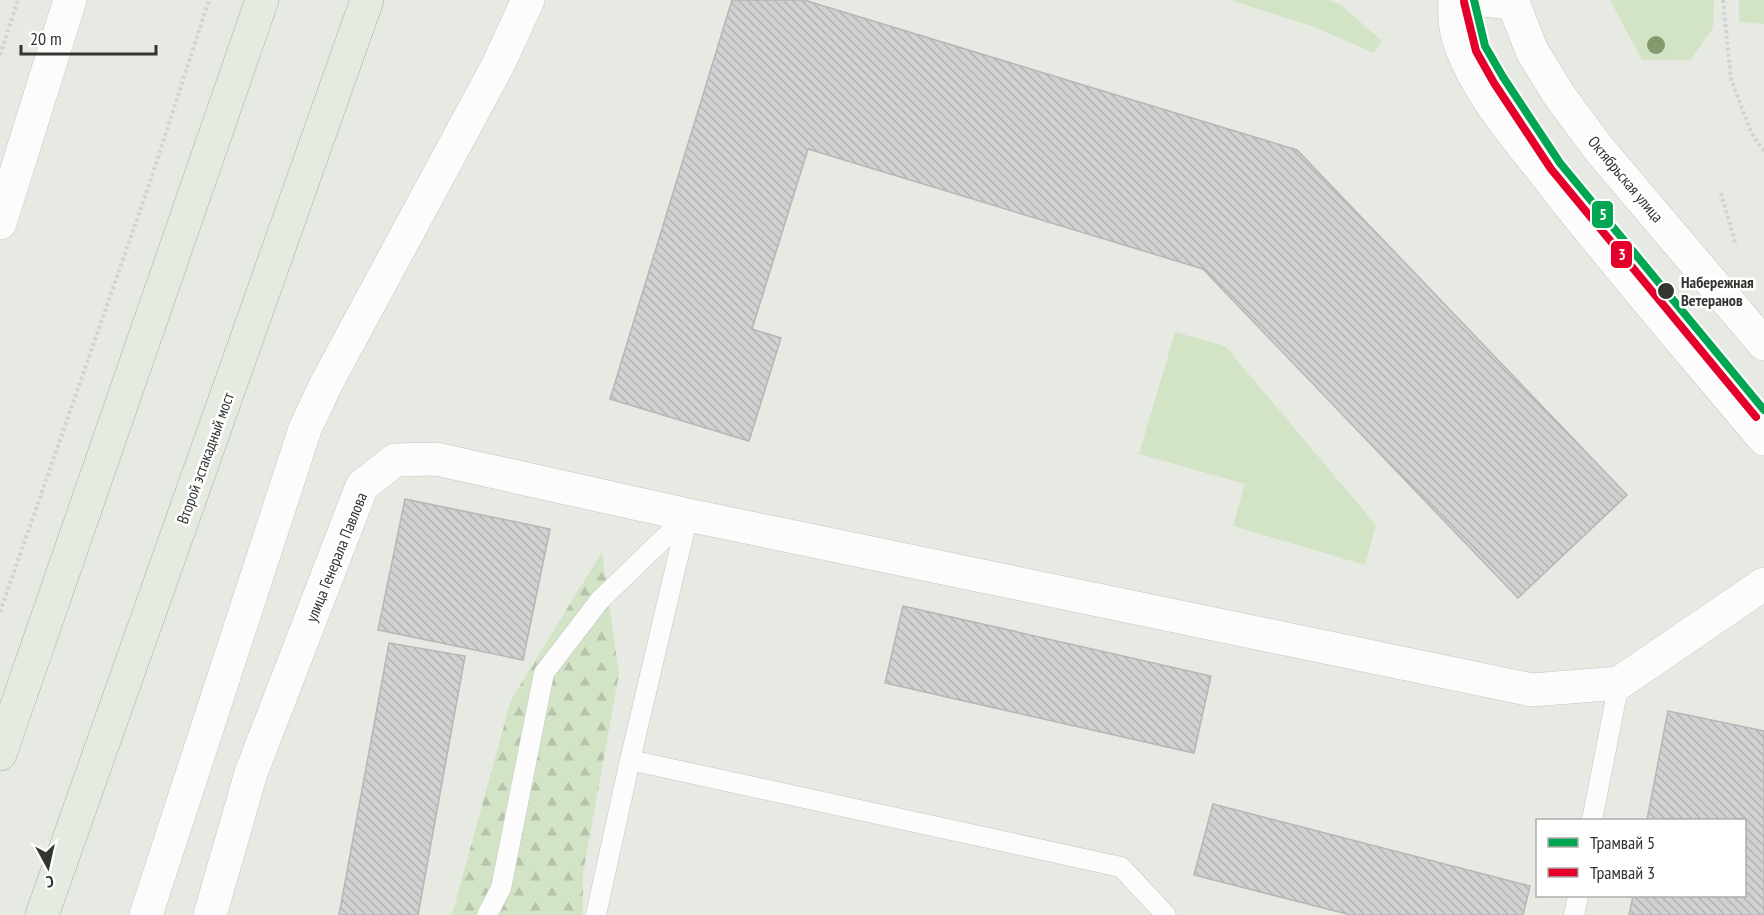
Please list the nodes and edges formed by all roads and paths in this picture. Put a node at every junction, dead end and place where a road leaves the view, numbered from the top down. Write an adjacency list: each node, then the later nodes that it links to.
1 (18, 0): 10 (path)
2 (70, 0): 13 (main road)
3 (209, 0): 19 (path)
4 (262, 0): 21 (main road)
5 (367, 0): 25 (main road, Второй эстакадный мост)
6 (528, 0): 26 (main road)
7 (1455, 0): 16 (main road)
8 (1723, 0): 11 (path)
9 (1503, 1): 15 (main road, Октябрьская улица)
10 (0, 55)
11 (1764, 151)
12 (1721, 194): 14 (path)
13 (0, 223)
14 (1736, 248)
15 (1764, 344)
16 (1764, 439)
17 (688, 515): 20 (main road, улица Генерала Павлова); 22 (lane); 27 (main road, улица Генерала Павлова); 28 (lane)
18 (1764, 584): 20 (main road)
19 (0, 612)
20 (1619, 683): 23 (lane)
21 (0, 754)
22 (630, 760): 29 (lane); 30 (lane)
23 (1592, 819)
24 (1578, 897): 31 (lane)
25 (42, 915)
26 (146, 915)
27 (210, 915)
28 (487, 915)
29 (596, 915)
30 (1166, 915)
31 (1574, 915)

